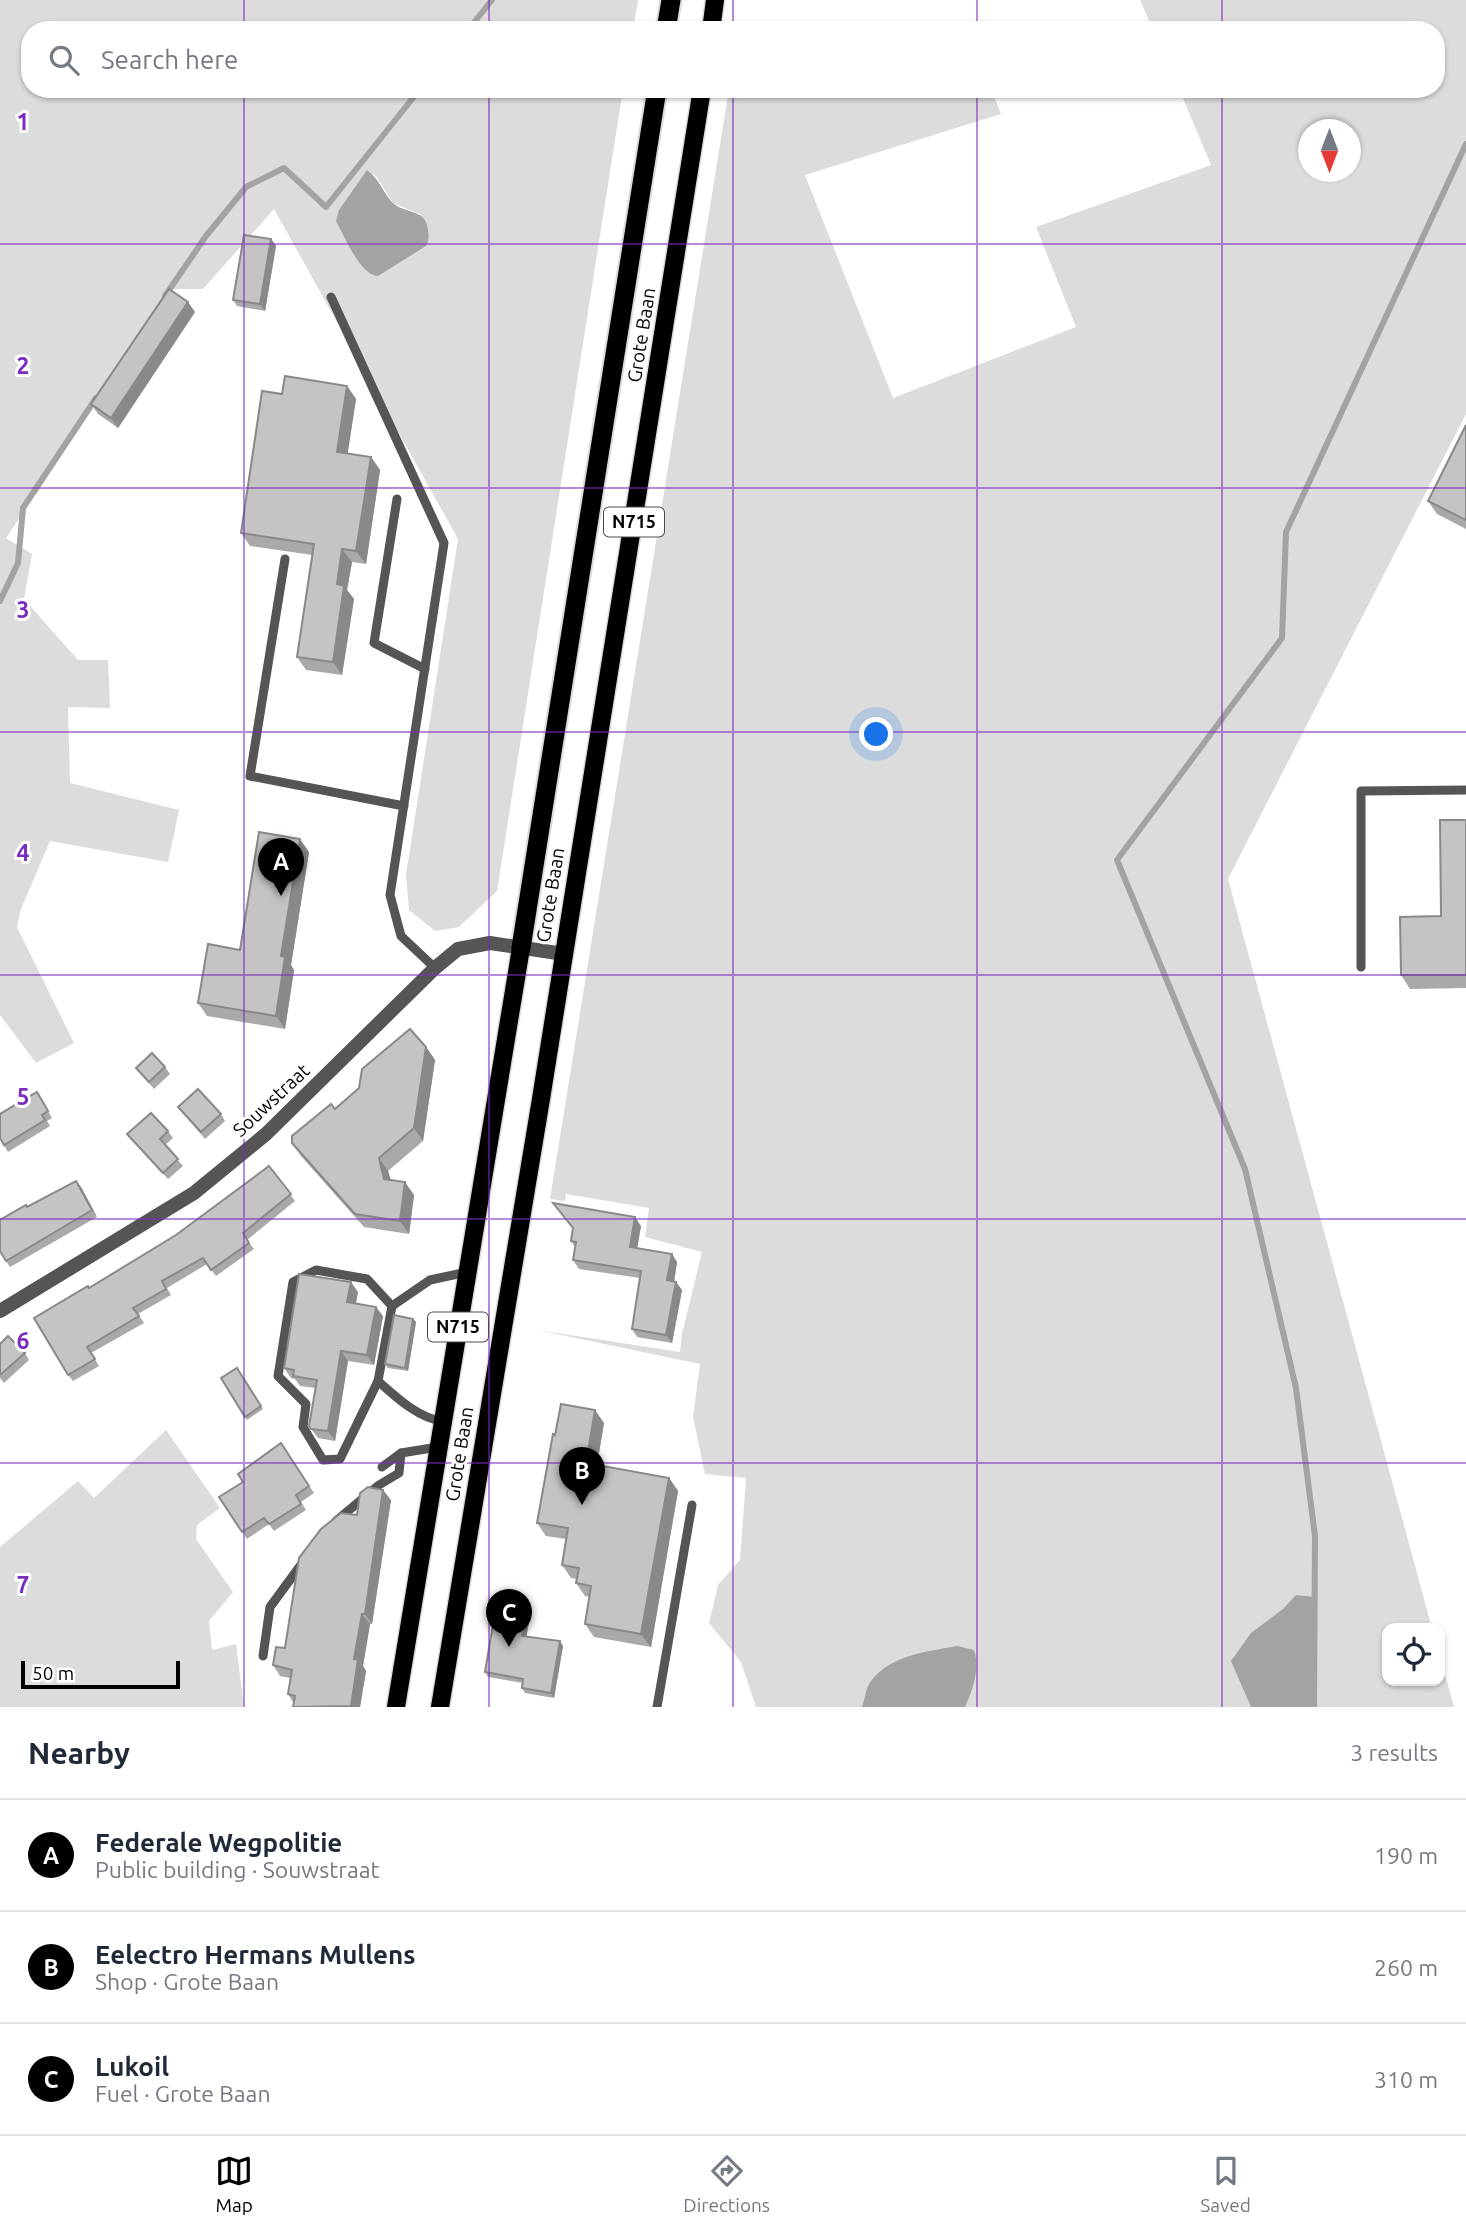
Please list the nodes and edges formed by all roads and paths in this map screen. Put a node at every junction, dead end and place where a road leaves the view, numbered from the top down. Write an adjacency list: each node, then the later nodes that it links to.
1 (671, 0): 3 (highway)
2 (715, 0): 4 (main road)
3 (668, 21)
4 (712, 21)
5 (656, 98): 13 (highway, Grote Baan / N715)
6 (701, 98): 14 (main road, Grote Baan / N715)
7 (331, 297): 10 (lane)
8 (397, 499): 10 (lane)
9 (285, 559): 12 (lane)
10 (425, 668): 12 (lane)
11 (1466, 790): 15 (lane)
12 (404, 806): 16 (lane)
13 (521, 948): 14 (street, Souwstraat); 16 (street, Souwstraat); 17 (main road, Grote Baan / N715)
14 (564, 954): 30 (main road, Grote Baan / N715)
15 (1361, 967)
16 (435, 968): 19 (street, Souwstraat)
17 (467, 1272): 18 (lane); 21 (main road, Grote Baan / N715)
18 (392, 1306): 20 (lane); 20 (lane)
19 (0, 1311)
20 (378, 1381): 21 (lane)
21 (442, 1421): 22 (main road, Grote Baan / N715)
22 (438, 1447): 23 (lane); 29 (main road, Grote Baan / N715)
23 (401, 1453): 24 (lane); 26 (lane)
24 (382, 1467)
25 (692, 1504): 31 (lane)
26 (325, 1533)
27 (311, 1551): 28 (lane)
28 (263, 1656)
29 (396, 1707)
30 (440, 1707)
31 (657, 1707)

